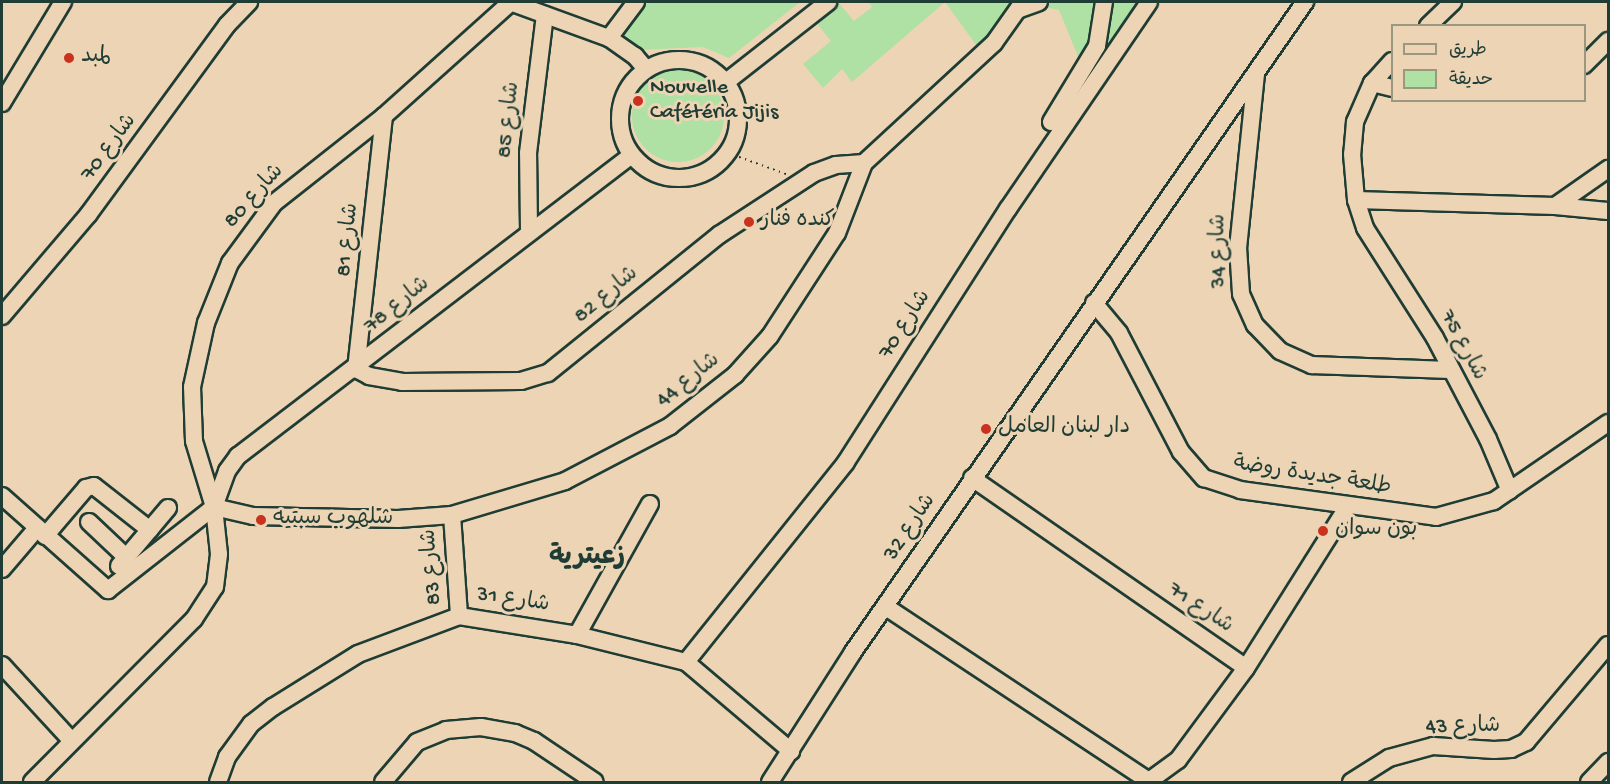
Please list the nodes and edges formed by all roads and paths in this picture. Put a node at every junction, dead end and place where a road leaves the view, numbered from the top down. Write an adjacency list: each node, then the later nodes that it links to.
1 (63, 2): 23 (street)
2 (249, 2): 38 (street, شارع 70)
3 (511, 2): 12 (street); 24 (street, شارع 80)
4 (636, 2): 14 (street)
5 (828, 2): 20 (street)
6 (1039, 2): 11 (street)
7 (1104, 2): 25 (street)
8 (1149, 2): 58 (street, شارع 70)
9 (1305, 2): 19 (street, شارع 34)
10 (1453, 2): 13 (street)
11 (1021, 5): 28 (street, شارع 44)
12 (545, 15): 14 (street); 36 (street, شارع 85)
13 (1430, 24)
14 (609, 38): 18 (street)
15 (1608, 41): 17 (street)
16 (1391, 62): 21 (street, شارع 75)
17 (1586, 62)
18 (646, 69): 20 (street); 27 (street)
19 (1256, 74): 37 (street, شارع 34); 40 (street, شارع 34)
20 (726, 82): 26 (street)
21 (1372, 83): 22 (street); 31 (street, شارع 75)
22 (1391, 88)
23 (2, 103)
24 (384, 116): 39 (street, شارع 81); 46 (street, شارع 80)
25 (1051, 122)
26 (728, 153): 27 (street); 30 (path)
27 (631, 154): 36 (street, شارع 78)
28 (864, 163): 30 (street, شارع 82); 49 (street, شارع 44)
29 (1608, 169): 33 (street)
30 (802, 181): 39 (street, شارع 82)
31 (1356, 200): 32 (street); 35 (street, شارع 75)
32 (1383, 200): 33 (street); 35 (street)
33 (1555, 206): 34 (street)
34 (1608, 211)
35 (1365, 228): 40 (street, شارع 75)
36 (529, 230): 39 (street, شارع 78)
37 (1094, 303): 42 (street, شارع 32); 47 (street, طلعة جديدة روضة)
38 (2, 316)
39 (356, 369): 46 (street, شارع 78)
40 (1449, 370): 43 (street, شارع 75)
41 (1608, 423): 43 (street, طلعة جديدة روضة)
42 (972, 478): 54 (street, شارع 32); 60 (street, شارع 71)
43 (1510, 491): 47 (street, طلعة جديدة روضة)
44 (2, 496): 52 (street)
45 (650, 504): 56 (street)
46 (214, 507): 49 (street, شارع 44); 52 (street); 61 (street)
47 (1348, 507): 60 (street)
48 (168, 508): 51 (street)
49 (452, 515): 55 (street, شارع 83)
50 (89, 522): 51 (street)
51 (150, 530): 52 (street)
52 (41, 532): 53 (street)
53 (2, 569)
54 (886, 607): 60 (street); 62 (street, شارع 32)
55 (459, 616): 56 (street, شارع 31); 65 (street, شارع 31)
56 (577, 635): 58 (street, شارع 31)
57 (1608, 645): 69 (street, شارع 43)
58 (686, 662): 62 (street, شارع 31)
59 (2, 665): 61 (street)
60 (1246, 668)
61 (72, 741): 64 (street)
62 (791, 752): 68 (street, شارع 32)
63 (1608, 762): 70 (street)
64 (32, 783)
65 (218, 783)
66 (383, 783): 67 (street)
67 (595, 783)
68 (770, 783)
69 (1351, 783)
70 (1589, 783)

